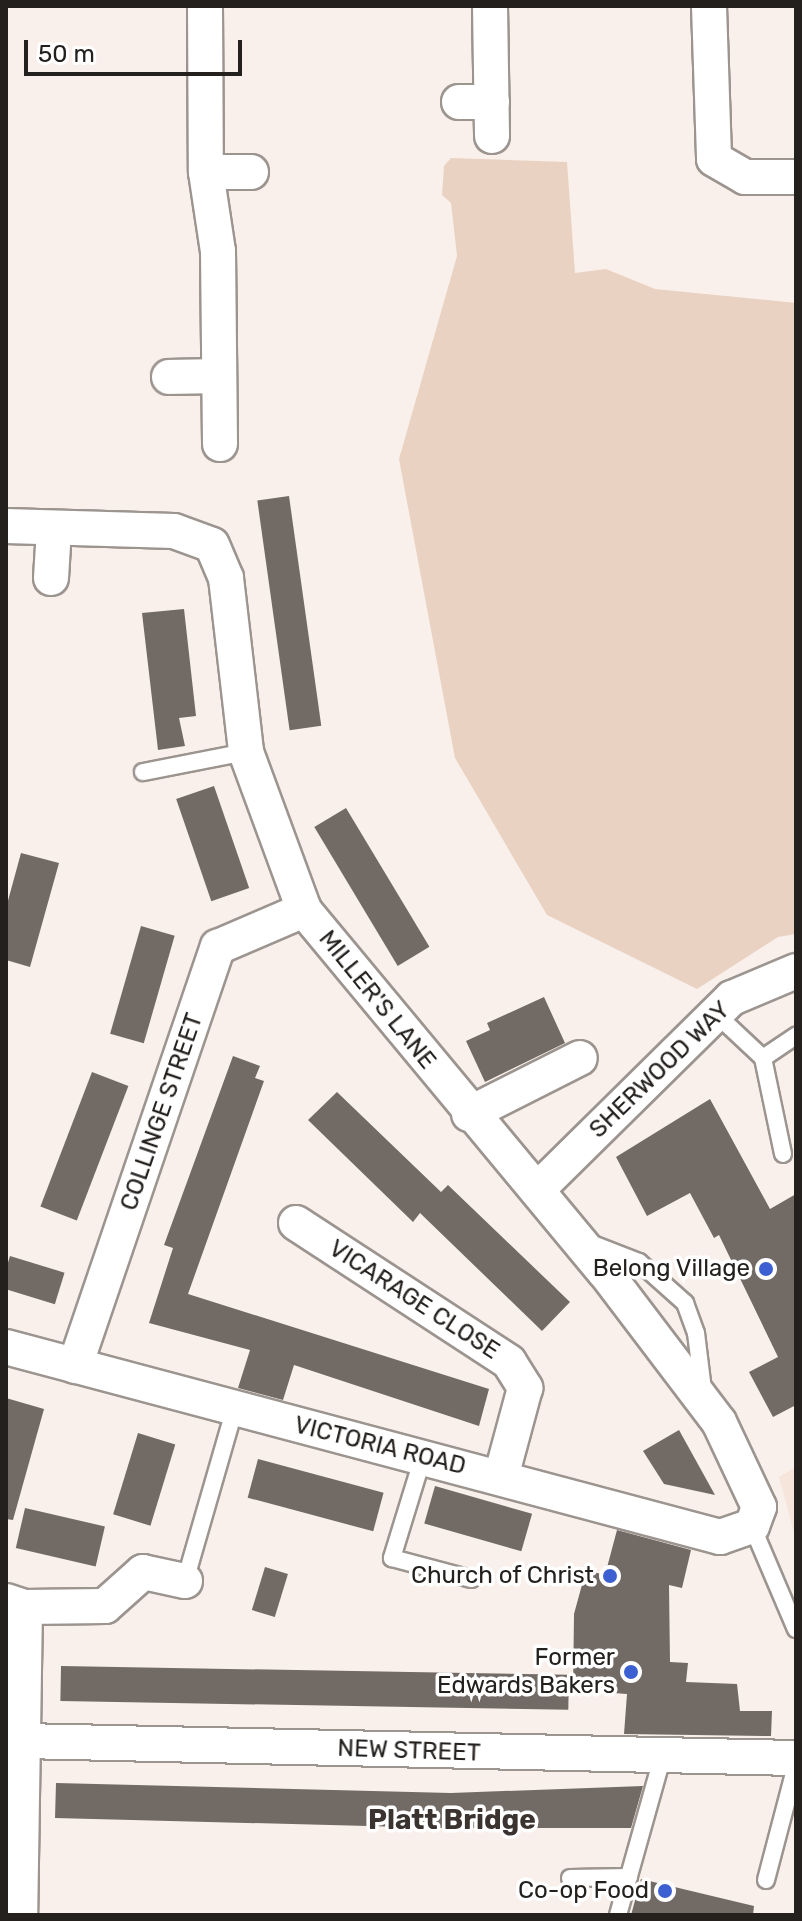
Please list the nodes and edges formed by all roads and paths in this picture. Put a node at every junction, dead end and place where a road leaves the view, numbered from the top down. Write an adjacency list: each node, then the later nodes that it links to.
1 (205, 6): 5 (street)
2 (490, 6): 4 (street)
3 (709, 6): 7 (street)
4 (492, 136)
5 (206, 172): 6 (street); 8 (street)
6 (251, 172)
7 (796, 177)
8 (219, 376): 9 (street); 10 (street)
9 (169, 377)
10 (220, 444)
11 (6, 526): 12 (street, MILLER'S LANE)
12 (54, 529): 13 (street); 14 (street, MILLER'S LANE)
13 (51, 578)
14 (246, 752): 15 (lane); 16 (street, MILLER'S LANE)
15 (143, 772)
16 (304, 910): 22 (street, MILLER'S LANE); 28 (street, COLLINGE STREET)
17 (796, 971): 18 (street, SHERWOOD WAY)
18 (716, 1014): 21 (lane); 24 (street, SHERWOOD WAY)
19 (796, 1036): 21 (lane)
20 (580, 1058): 22 (street)
21 (763, 1058): 23 (lane)
22 (469, 1114): 24 (street, MILLER'S LANE)
23 (783, 1154)
24 (538, 1189): 26 (street, MILLER'S LANE)
25 (296, 1223): 32 (street, VICARAGE CLOSE)
26 (577, 1238): 29 (street, MILLER'S LANE); 29 (lane)
27 (6, 1347): 28 (street, VICTORIA ROAD)
28 (75, 1366): 30 (street, VICTORIA ROAD)
29 (705, 1404): 33 (street, MILLER'S LANE)
30 (235, 1408): 31 (street, VICTORIA ROAD); 35 (lane)
31 (423, 1457): 32 (street, VICTORIA ROAD); 34 (lane)
32 (501, 1477): 33 (street, VICTORIA ROAD)
33 (752, 1526): 37 (lane)
34 (471, 1579)
35 (185, 1581): 36 (street)
36 (15, 1604): 38 (street)
37 (796, 1629)
38 (22, 1741): 39 (street, NEW STREET); 45 (street)
39 (662, 1758): 40 (street, NEW STREET); 42 (lane)
40 (796, 1758)
41 (796, 1766): 44 (lane)
42 (629, 1877): 43 (lane); 46 (lane)
43 (570, 1878)
44 (766, 1880)
45 (20, 1915)
46 (618, 1915)

